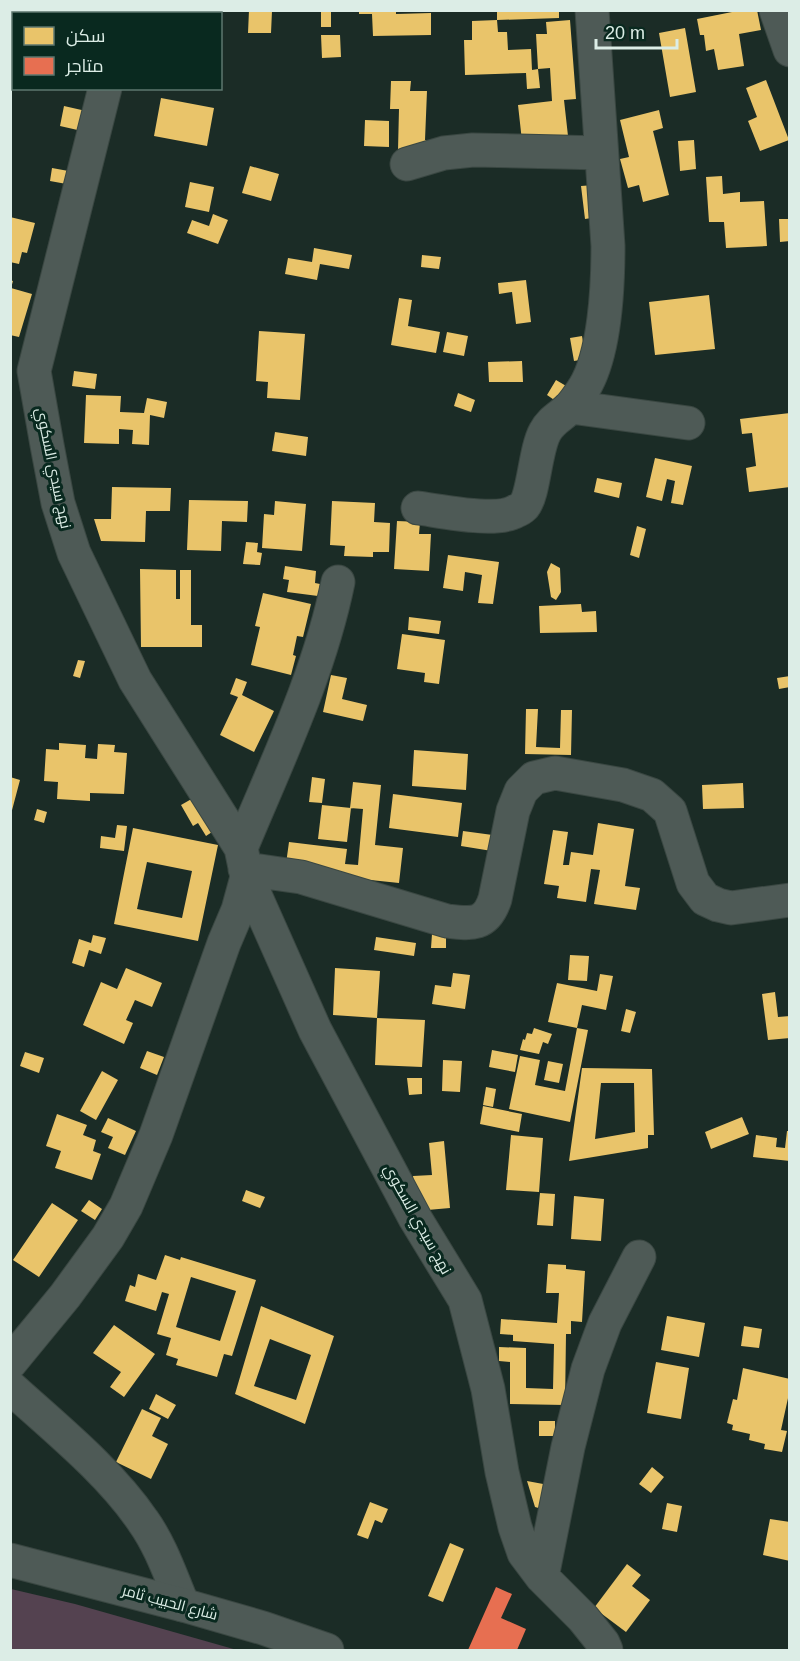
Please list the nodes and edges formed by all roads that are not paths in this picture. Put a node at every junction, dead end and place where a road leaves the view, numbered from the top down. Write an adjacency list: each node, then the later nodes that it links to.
1 (592, 10): 5 (street)
2 (776, 10): 3 (street)
3 (789, 50)
4 (104, 90): 7 (street, نهج سيدي السكوي)
5 (601, 153): 6 (street); 8 (street)
6 (407, 164)
7 (22, 367): 12 (street, نهج سيدي السكوي)
8 (571, 406): 9 (street); 10 (street)
9 (688, 423)
10 (418, 508)
11 (338, 582): 12 (street)
12 (244, 865): 13 (street); 15 (street); 18 (street, نهج سيدي السكوي)
13 (789, 900)
14 (639, 1257): 18 (street)
15 (10, 1363)
16 (10, 1387): 19 (street)
17 (10, 1560): 19 (street, شارع الحبيب ثامر)
18 (542, 1577): 21 (street, نهج سيدي السكوي)
19 (183, 1605): 20 (street, شارع الحبيب ثامر)
20 (327, 1650)
21 (606, 1650)

